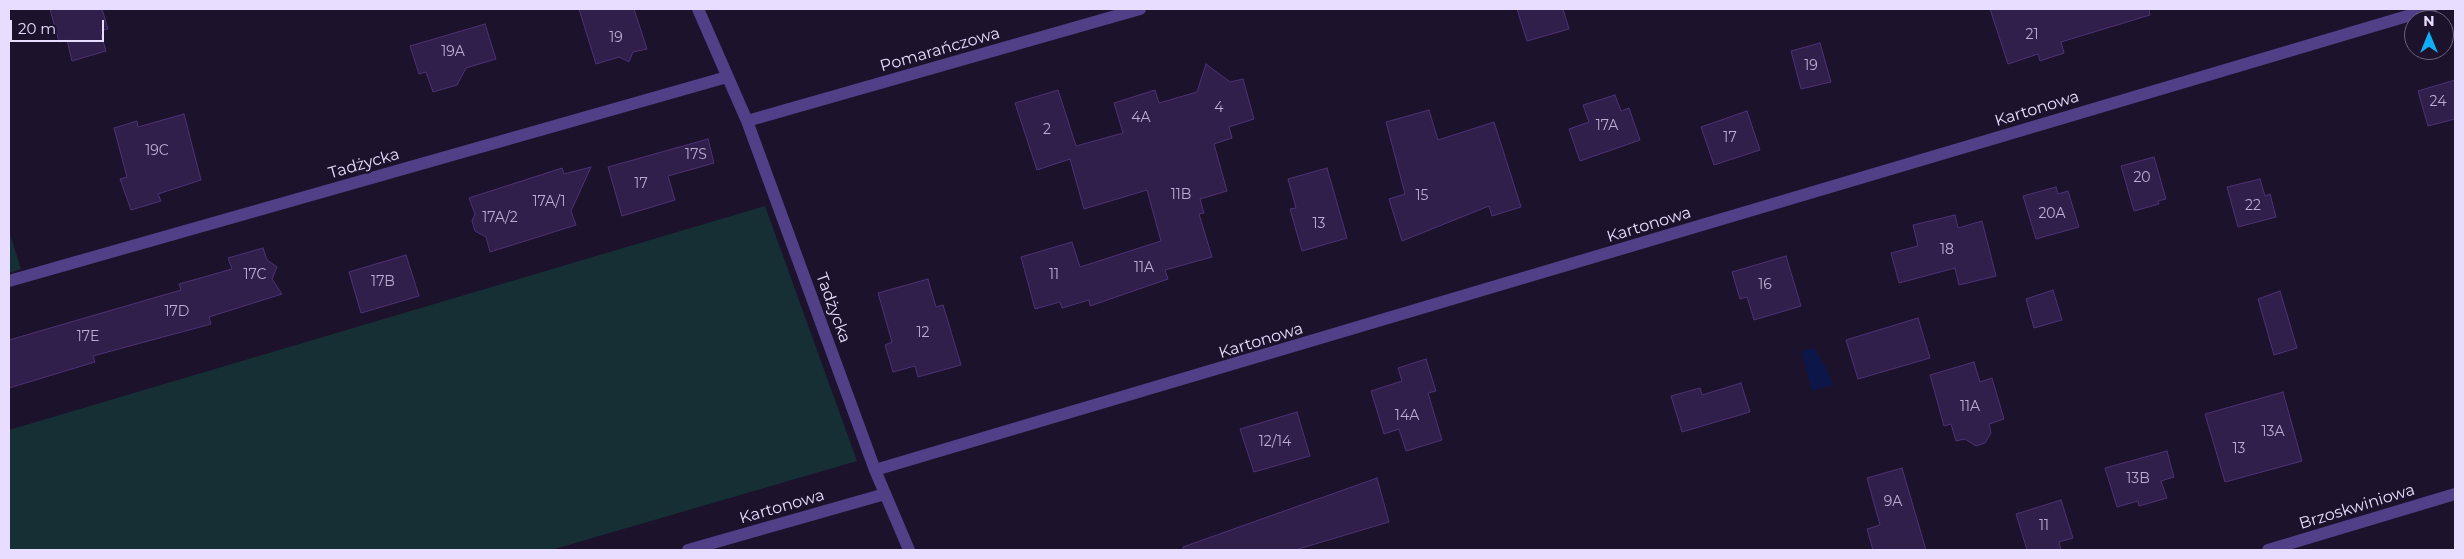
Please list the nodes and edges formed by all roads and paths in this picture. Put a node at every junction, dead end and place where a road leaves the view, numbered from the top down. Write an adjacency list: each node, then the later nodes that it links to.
1 (698, 9): 4 (street, Tadżycka)
2 (1140, 9): 5 (street, Pomarańczowa)
3 (2432, 9): 7 (street, Kartonowa)
4 (727, 77): 5 (street, Tadżycka); 6 (street, Tadżycka)
5 (747, 121): 7 (street, Tadżycka)
6 (9, 281)
7 (875, 470): 8 (street, Tadżycka)
8 (885, 494): 10 (street, Kartonowa); 11 (street, Tadżycka)
9 (2455, 494): 12 (street, Brzoskwiniowa)
10 (688, 550)
11 (909, 550)
12 (2268, 550)

